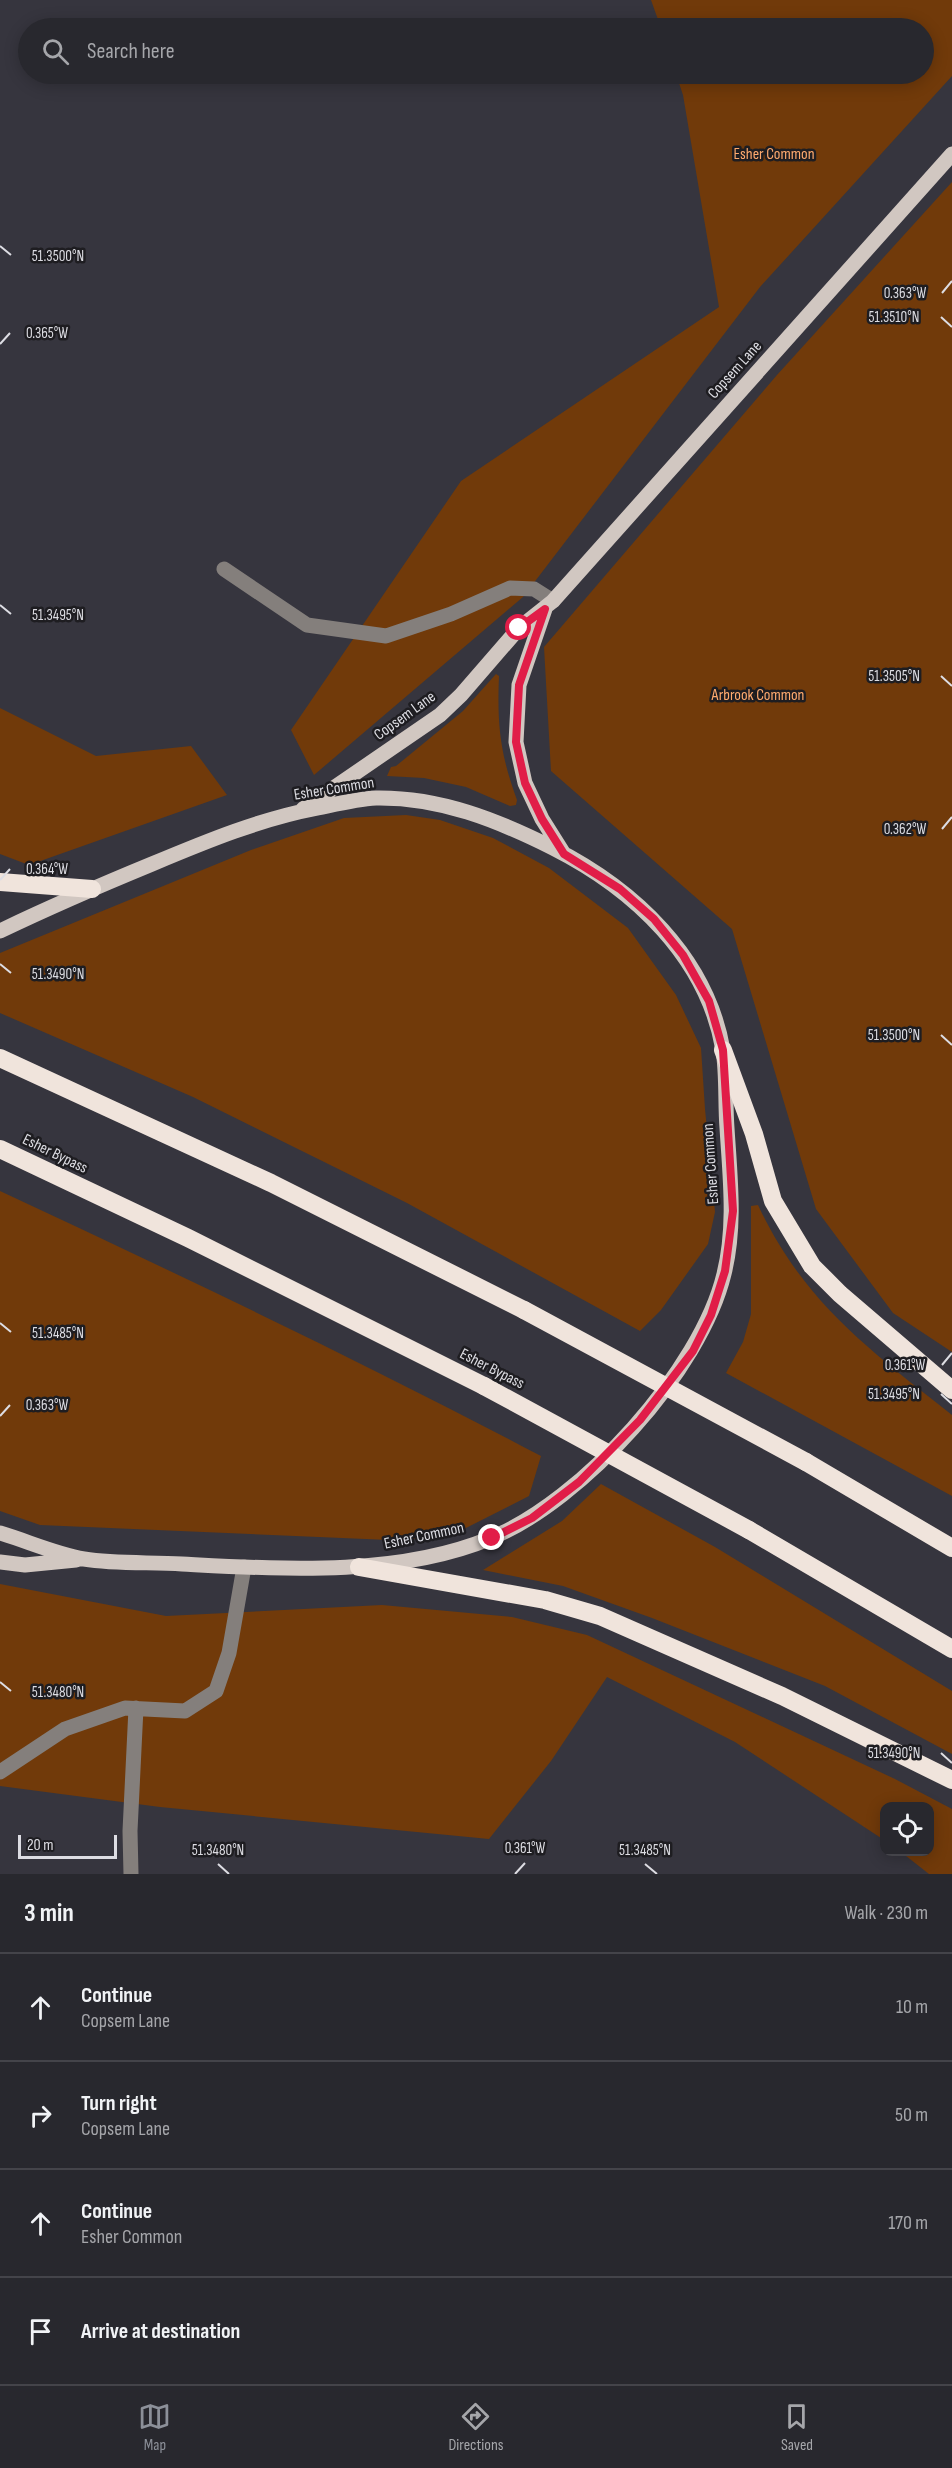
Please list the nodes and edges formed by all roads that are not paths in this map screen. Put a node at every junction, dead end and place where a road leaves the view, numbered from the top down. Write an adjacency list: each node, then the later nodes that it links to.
1 (952, 153): 3 (main road, Copsem Lane)
2 (224, 569): 3 (street)
3 (549, 605): 4 (main road, Copsem Lane); 5 (main road, Copsem Lane)
4 (298, 812): 5 (main road, Esher Common); 7 (main road, Esher Common)
5 (564, 854): 9 (main road, Esher Common)
6 (0, 882): 7 (highway)
7 (92, 889): 8 (main road, Esher Common)
8 (0, 931)
9 (723, 1050): 12 (highway); 18 (main road, Esher Common)
10 (0, 1058): 14 (highway, bridge)
11 (0, 1149): 19 (highway, Esher Bypass, bridge)
12 (952, 1390)
13 (0, 1533): 15 (main road, Esher Common)
14 (952, 1548)
15 (82, 1559): 16 (main road); 17 (main road, Esher Common)
16 (0, 1562)
17 (244, 1567): 18 (main road, Esher Common); 20 (street)
18 (359, 1567): 22 (highway)
19 (952, 1649)
20 (136, 1708): 21 (street); 23 (street)
21 (0, 1772)
22 (952, 1780)
23 (132, 1874)

